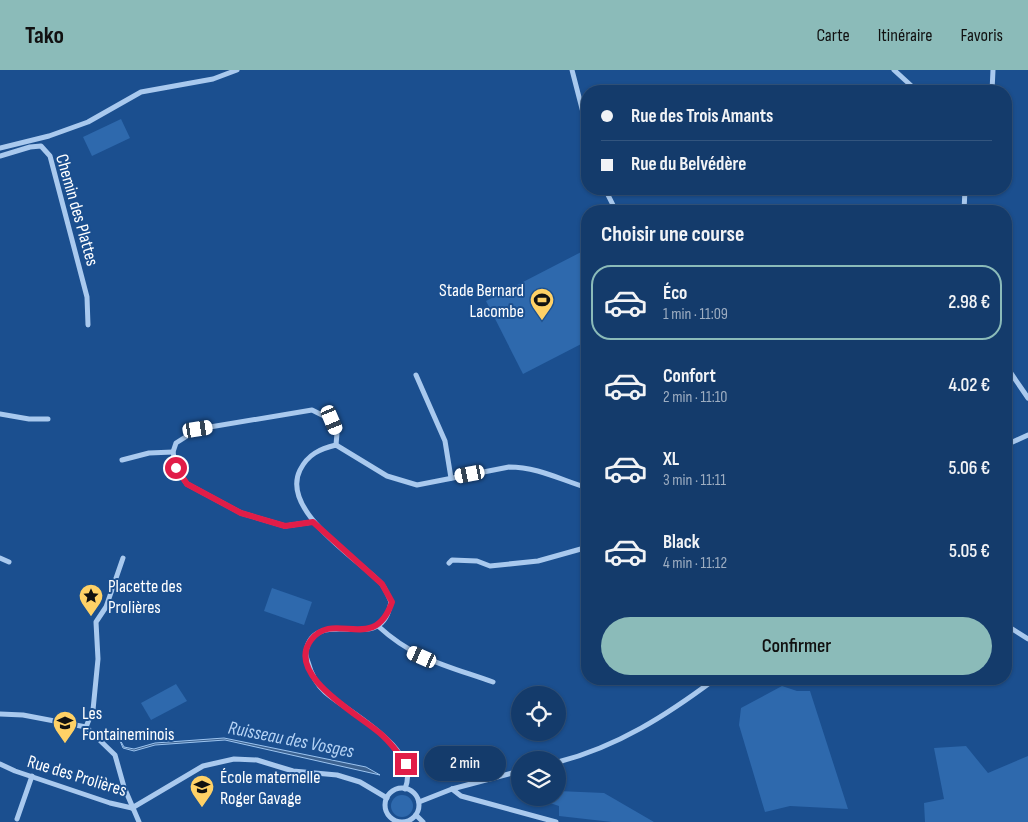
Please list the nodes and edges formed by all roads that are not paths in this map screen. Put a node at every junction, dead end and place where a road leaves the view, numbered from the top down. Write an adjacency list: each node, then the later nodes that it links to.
1 (237, 70): 8 (street)
2 (572, 70): 7 (street)
3 (894, 70): 5 (street)
4 (992, 70): 6 (street)
5 (911, 85)
6 (992, 85)
7 (581, 105)
8 (0, 148)
9 (0, 156): 10 (street, Chemin des Plattes)
10 (88, 325)
11 (416, 374): 21 (street)
12 (1012, 375): 13 (street)
13 (1028, 398)
14 (0, 414): 15 (street)
15 (48, 419)
16 (1028, 435): 17 (street)
17 (1012, 442)
18 (336, 445): 19 (street); 21 (street); 23 (street)
19 (173, 452): 20 (street); 23 (street)
20 (122, 460)
21 (451, 478): 22 (street)
22 (581, 486)
23 (313, 522): 29 (street)
24 (581, 549): 28 (street)
25 (0, 558): 27 (street)
26 (122, 558): 35 (street)
27 (9, 562)
28 (449, 563)
29 (378, 626): 32 (street); 40 (street)
30 (1012, 629): 31 (street)
31 (1028, 639)
32 (493, 682)
33 (707, 685): 36 (street)
34 (0, 714): 35 (street)
35 (86, 727): 44 (street)
36 (566, 760)
37 (0, 764): 39 (street, Rue des Prolières)
38 (511, 773): 41 (street)
39 (32, 776): 44 (street, Rue des Prolières); 46 (street)
40 (405, 788): 42 (street); 43 (street)
41 (452, 789): 43 (street); 50 (street)
42 (387, 798): 44 (street); 47 (street)
43 (419, 802): 45 (street)
44 (132, 808): 48 (street, Rue des Prolières)
45 (416, 815): 47 (street); 49 (street)
46 (17, 819)
47 (390, 820)
48 (139, 822)
49 (423, 822)
50 (556, 822)

